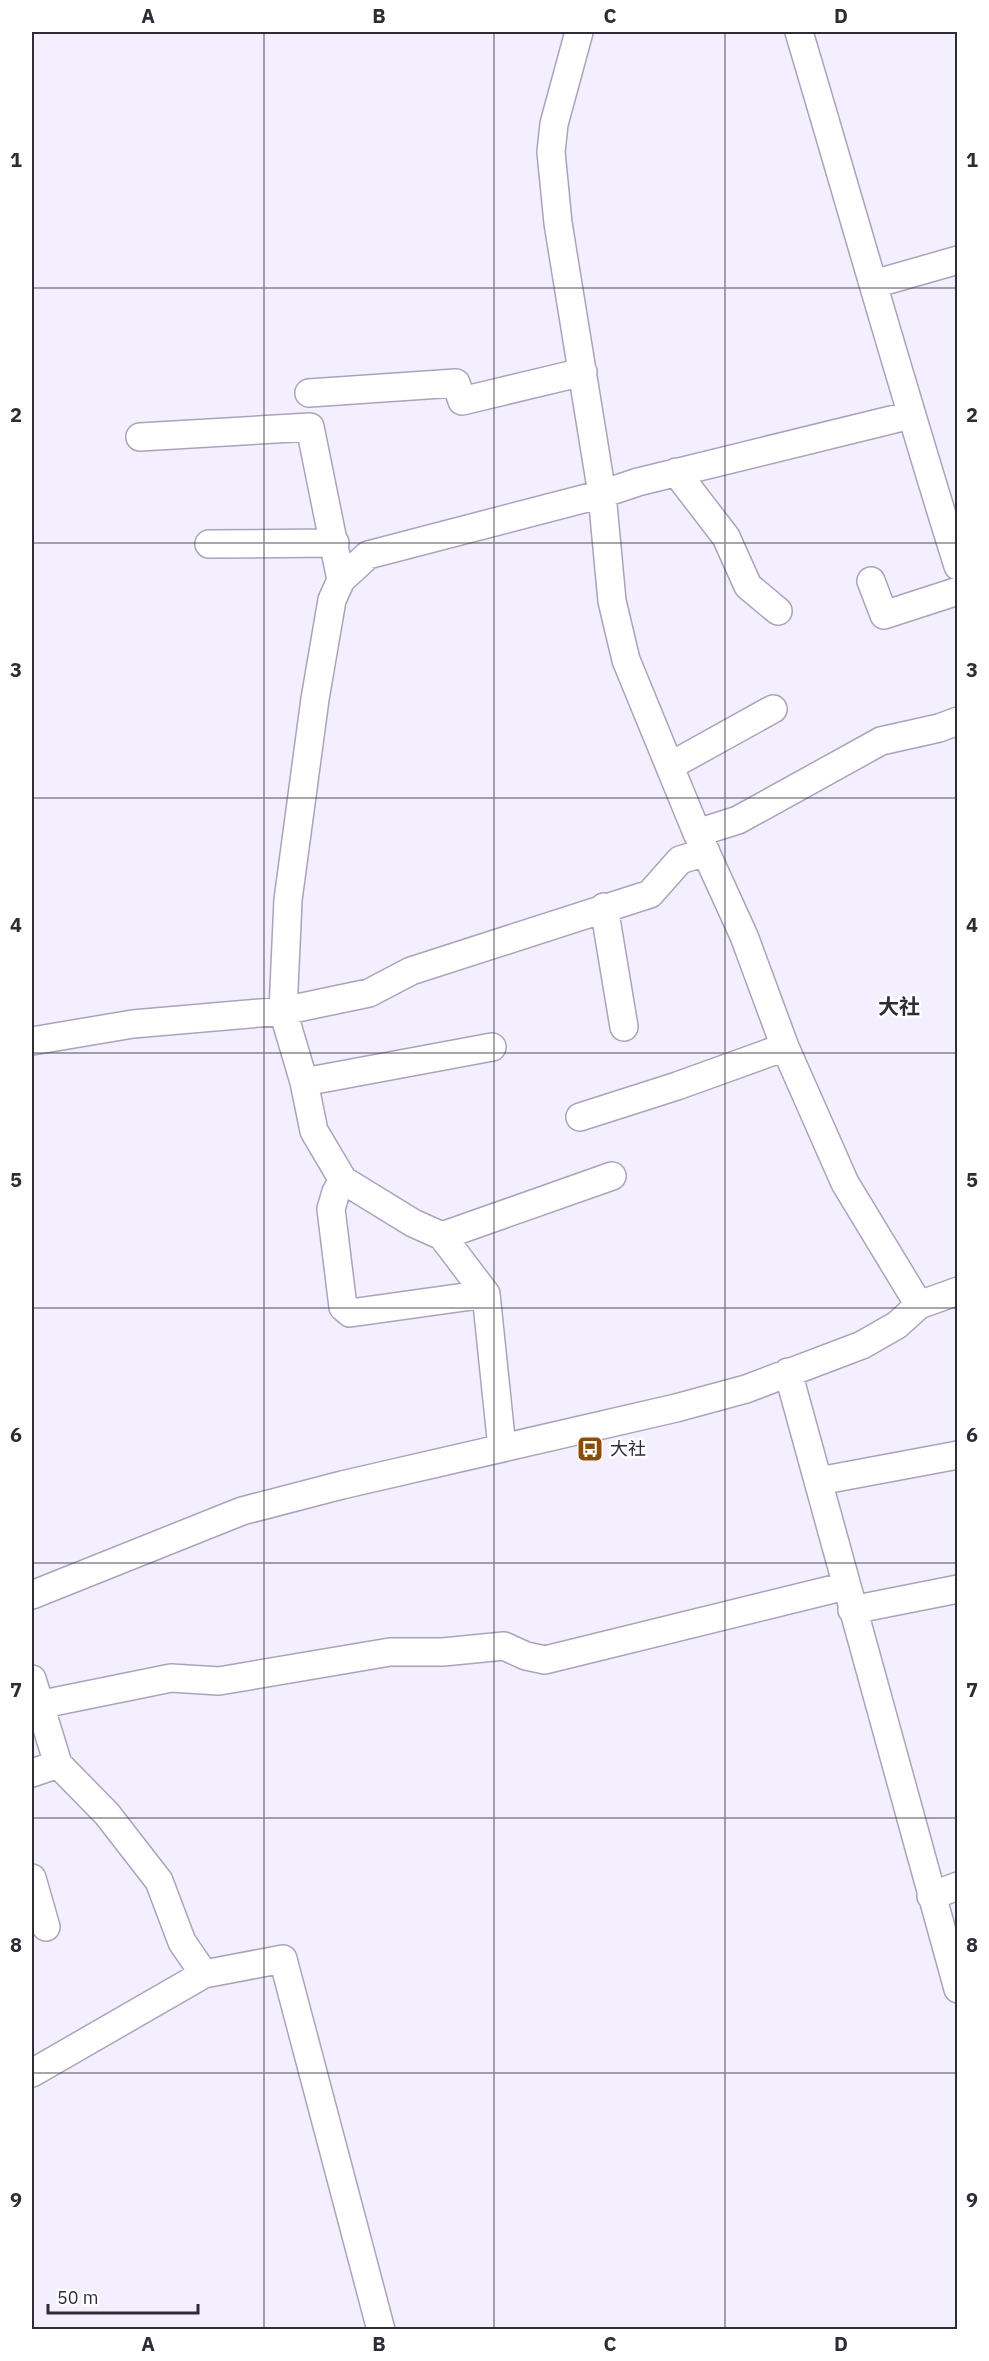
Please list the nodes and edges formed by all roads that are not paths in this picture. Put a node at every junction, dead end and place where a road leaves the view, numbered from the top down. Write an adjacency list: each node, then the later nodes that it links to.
1 (579, 32): 5 (street)
2 (799, 32): 4 (street)
3 (957, 260): 4 (street)
4 (874, 285): 7 (street)
5 (583, 372): 6 (street); 10 (street)
6 (309, 393)
7 (911, 415): 9 (street); 13 (street)
8 (140, 437): 11 (street)
9 (676, 472): 10 (street); 17 (street)
10 (602, 494): 14 (street); 20 (street)
11 (335, 543): 12 (street); 14 (street)
12 (208, 544)
13 (957, 566)
14 (341, 580): 23 (street)
15 (871, 581): 16 (street)
16 (957, 591)
17 (778, 612)
18 (773, 709): 20 (street)
19 (957, 721): 21 (street)
20 (670, 766): 21 (street)
21 (701, 842): 22 (street); 27 (street)
22 (604, 907): 23 (street); 24 (street)
23 (283, 1011): 25 (street); 28 (street)
24 (624, 1027)
25 (32, 1041)
26 (492, 1047): 28 (street)
27 (785, 1047): 29 (street); 35 (street)
28 (304, 1082): 31 (street)
29 (580, 1117)
30 (612, 1176): 32 (street)
31 (343, 1180): 32 (street); 34 (street)
32 (442, 1236): 34 (street)
33 (957, 1291): 35 (street)
34 (486, 1294): 37 (street)
35 (919, 1305): 36 (street)
36 (788, 1372): 37 (street); 39 (street)
37 (502, 1448): 41 (street)
38 (957, 1455): 39 (street)
39 (819, 1481): 42 (street)
40 (957, 1589): 42 (street)
41 (32, 1595)
42 (849, 1598): 44 (street); 49 (street)
43 (32, 1678): 44 (street)
44 (38, 1705): 45 (street)
45 (57, 1764): 46 (street); 51 (street)
46 (32, 1773)
47 (32, 1878): 50 (street)
48 (957, 1886): 49 (street)
49 (931, 1896): 52 (street)
50 (46, 1927)
51 (204, 1974): 53 (street); 54 (street)
52 (957, 1989)
53 (32, 2073)
54 (381, 2330)

